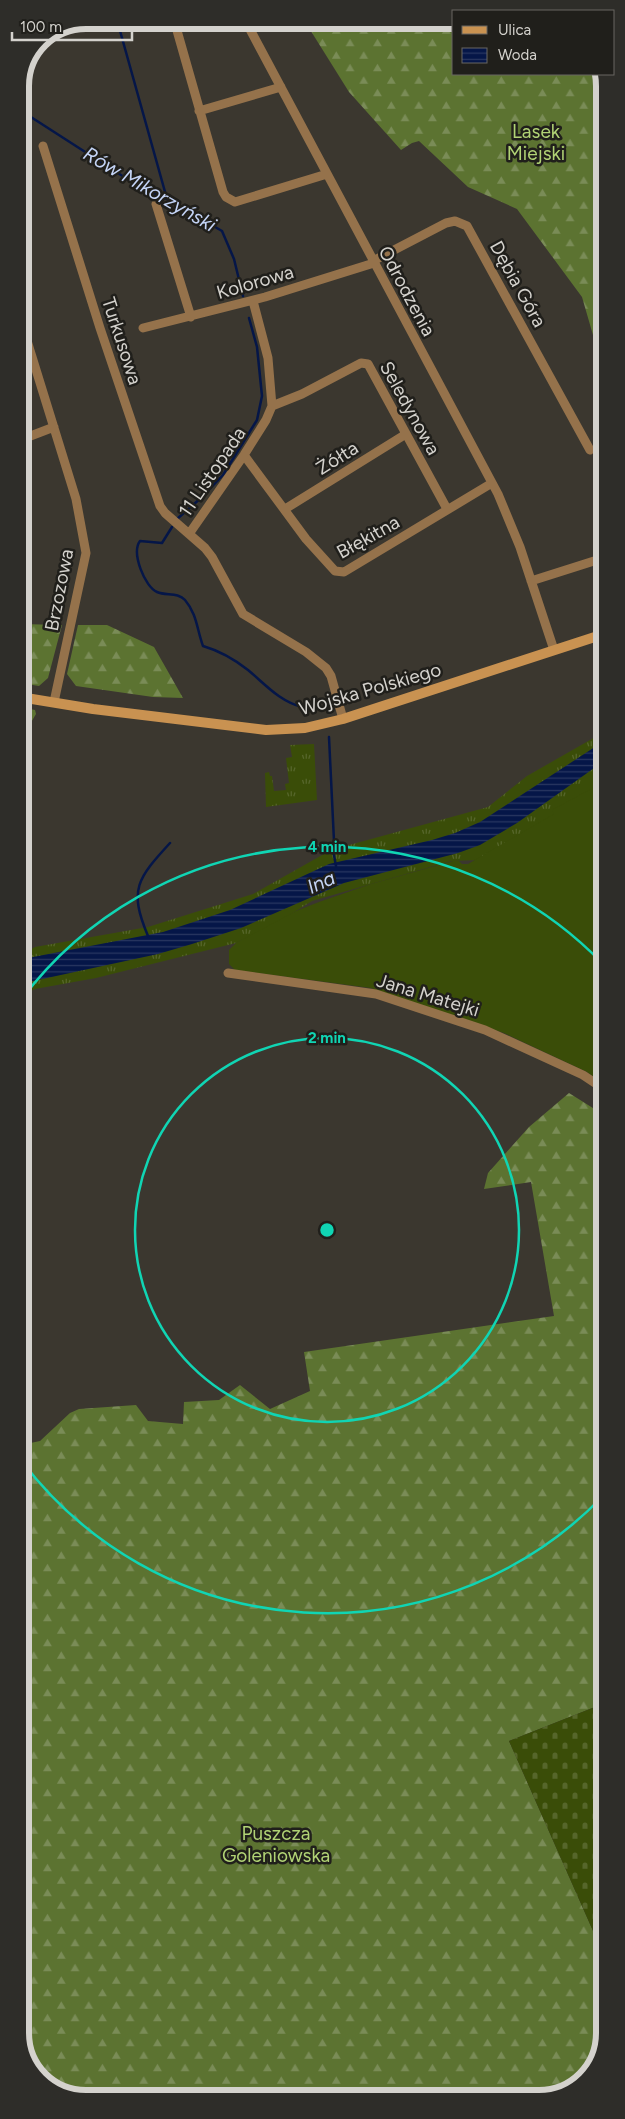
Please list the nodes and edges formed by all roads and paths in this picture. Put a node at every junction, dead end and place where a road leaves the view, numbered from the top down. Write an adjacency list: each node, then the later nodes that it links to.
1 (176, 29): 4 (street)
2 (250, 29): 3 (street, Odrodzenia)
3 (280, 87): 4 (street); 6 (street, Odrodzenia)
4 (199, 111): 6 (street)
5 (43, 146): 22 (street, Turkusowa)
6 (327, 174): 8 (street, Odrodzenia)
7 (156, 204): 10 (street)
8 (374, 262): 9 (street, Kolorowa); 17 (street, Dębia Góra); 19 (street, Odrodzenia)
9 (253, 301): 10 (street, Kolorowa); 13 (street, 11 Listopada)
10 (191, 317): 11 (street, Kolorowa)
11 (143, 328)
12 (29, 347): 14 (street, Brzozowa)
13 (272, 406): 15 (street, Seledynowa); 18 (street, 11 Listopada)
14 (54, 427): 16 (street); 28 (street, Brzozowa)
15 (406, 434): 20 (street, Seledynowa); 21 (street, Żółta)
16 (29, 437)
17 (590, 450)
18 (244, 455): 21 (street, Błękitna); 22 (street, 11 Listopada)
19 (492, 483): 20 (street, Błękitna); 24 (street, Odrodzenia)
20 (447, 509): 21 (street, Błękitna)
21 (285, 510)
22 (189, 534): 29 (street, 11 Listopada)
23 (594, 561): 24 (street)
24 (532, 580): 26 (street, Odrodzenia)
25 (596, 637): 26 (street, Wojska Polskiego)
26 (554, 650): 29 (street, Wojska Polskiego)
27 (29, 698): 28 (street, Wojska Polskiego)
28 (54, 702): 29 (street, Wojska Polskiego)
29 (343, 719)
30 (228, 973): 31 (street, Jana Matejki)
31 (596, 1084)

